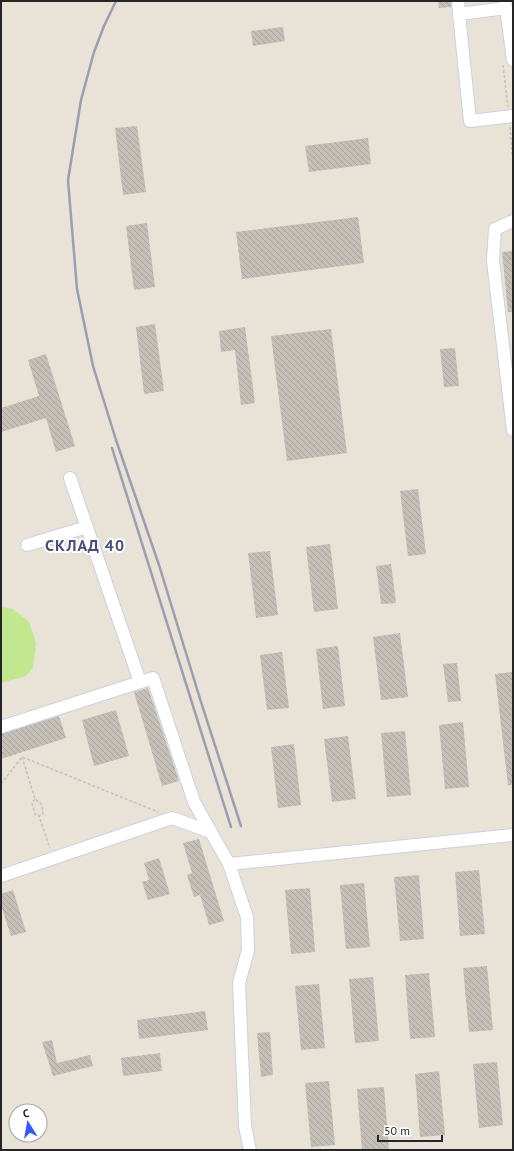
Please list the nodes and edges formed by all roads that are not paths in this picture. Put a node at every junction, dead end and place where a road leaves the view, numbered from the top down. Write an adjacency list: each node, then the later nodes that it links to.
1 (458, 1): 3 (street)
2 (506, 5): 3 (street); 4 (street)
3 (459, 14): 6 (street)
4 (510, 23): 5 (street)
5 (508, 61)
6 (511, 116)
7 (513, 221): 8 (street)
8 (513, 430)
9 (70, 478): 10 (street)
10 (87, 527): 11 (street); 12 (street)
11 (27, 545)
12 (140, 682): 13 (street); 14 (street)
13 (1, 727)
14 (211, 832): 16 (street); 17 (street)
15 (513, 835): 16 (street)
16 (229, 864): 18 (street)
17 (1, 876)
18 (250, 1150)

